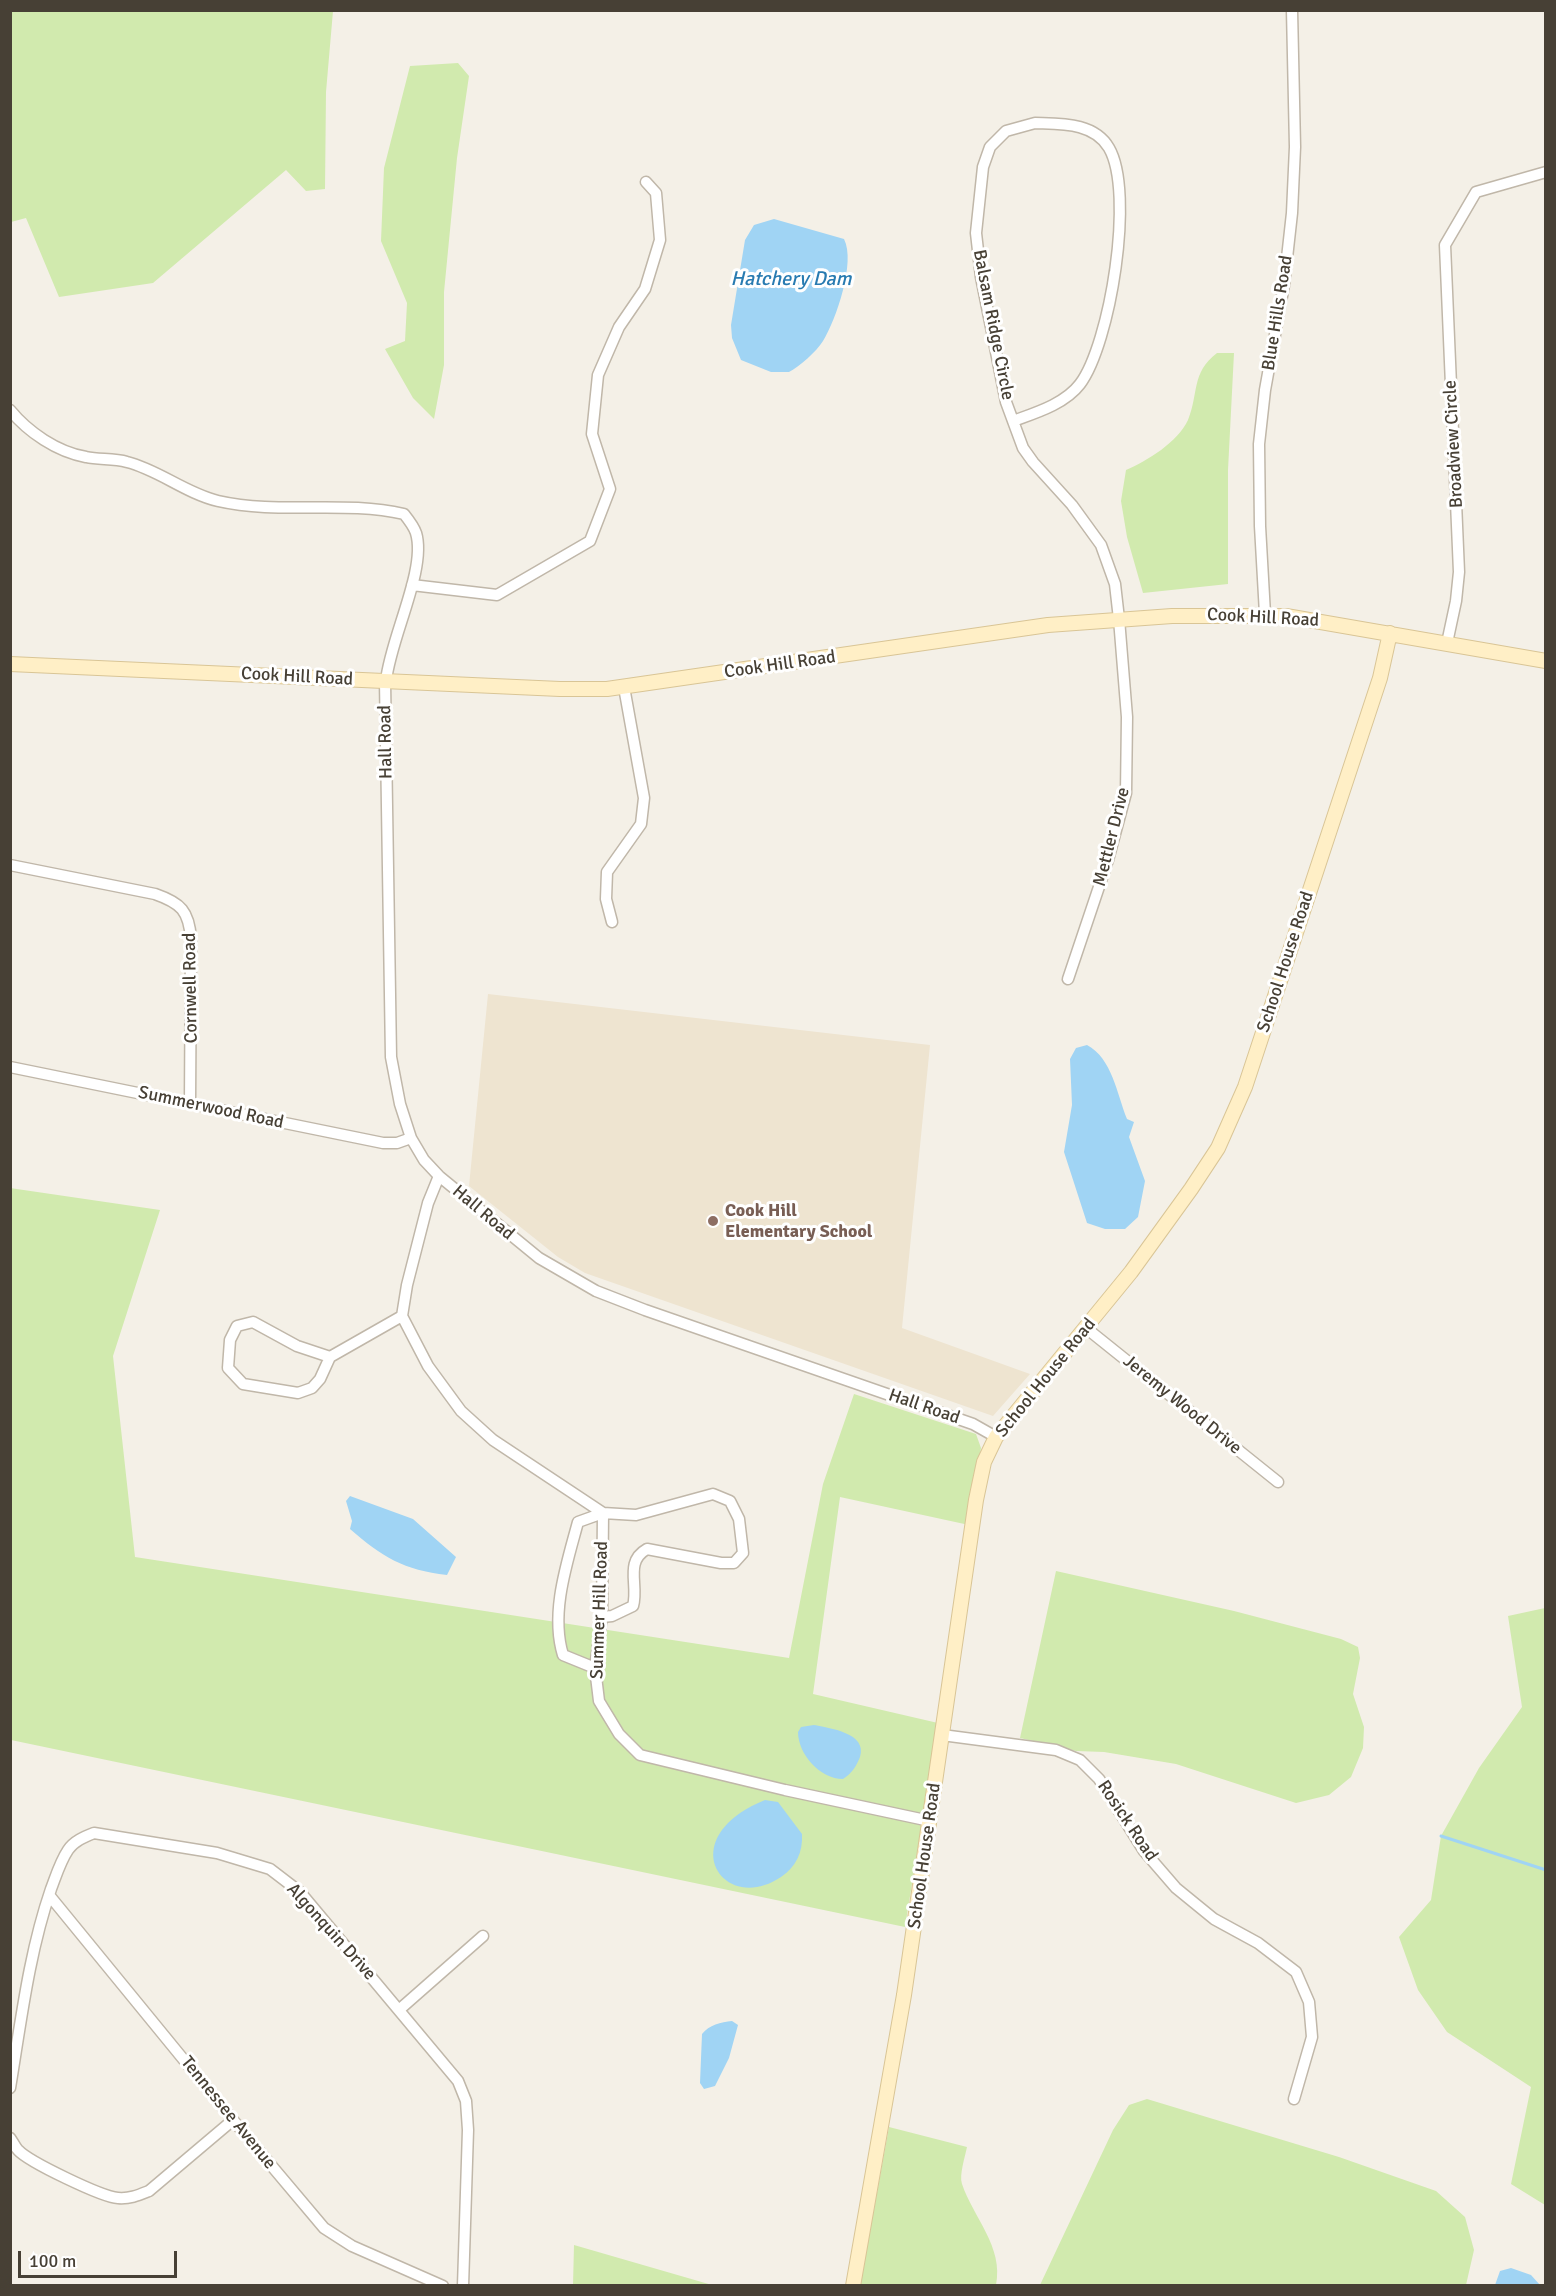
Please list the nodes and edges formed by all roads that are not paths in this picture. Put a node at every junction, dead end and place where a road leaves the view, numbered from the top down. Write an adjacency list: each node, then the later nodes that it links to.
1 (1292, 10): 7 (street, Blue Hills Road)
2 (1545, 172): 10 (street, Broadview Circle)
3 (646, 182): 6 (street)
4 (10, 410): 6 (street, Hall Road)
5 (1013, 421): 5 (street, Balsam Ridge Circle); 8 (street, Balsam Ridge Circle)
6 (412, 585): 13 (street, Hall Road)
7 (1265, 614): 8 (street, Cook Hill Road); 9 (street, Cook Hill Road)
8 (1119, 619): 14 (street, Cook Hill Road); 17 (street, Mettler Drive)
9 (1390, 633): 10 (street, Cook Hill Road); 23 (street, School House Road)
10 (1447, 643): 11 (street, Cook Hill Road)
11 (1545, 661)
12 (10, 664): 13 (street, Cook Hill Road)
13 (386, 681): 14 (street, Cook Hill Road); 20 (street, Hall Road)
14 (624, 687): 16 (street)
15 (10, 865): 19 (street, Cornwell Road)
16 (612, 922)
17 (1068, 979)
18 (10, 1067): 19 (street, Summerwood Road)
19 (190, 1103): 20 (street, Summerwood Road)
20 (411, 1138): 21 (street, Hall Road)
21 (439, 1176): 22 (street); 25 (street, Hall Road)
22 (402, 1316): 24 (street); 27 (street)
23 (1086, 1328): 25 (street, School House Road); 26 (street, Jeremy Wood Drive)
24 (330, 1357): 24 (street)
25 (996, 1437): 30 (street, School House Road)
26 (1278, 1482)
27 (603, 1513): 28 (street, Summer Hill Road); 28 (street); 29 (street)
28 (602, 1617): 29 (street, Summer Hill Road)
29 (595, 1668): 31 (street, Summer Hill Road)
30 (942, 1734): 31 (street, School House Road); 36 (street, Rosick Road)
31 (930, 1821): 41 (street, School House Road)
32 (49, 1895): 34 (street, Algonquin Drive); 35 (street, Algonquin Drive); 37 (street, Tennessee Avenue)
33 (483, 1936): 34 (street)
34 (400, 2008): 40 (street, Algonquin Drive)
35 (10, 2088)
36 (1294, 2099)
37 (233, 2120): 38 (street); 39 (street, Tennessee Avenue)
38 (10, 2138)
39 (443, 2286)
40 (463, 2286)
41 (853, 2286)

